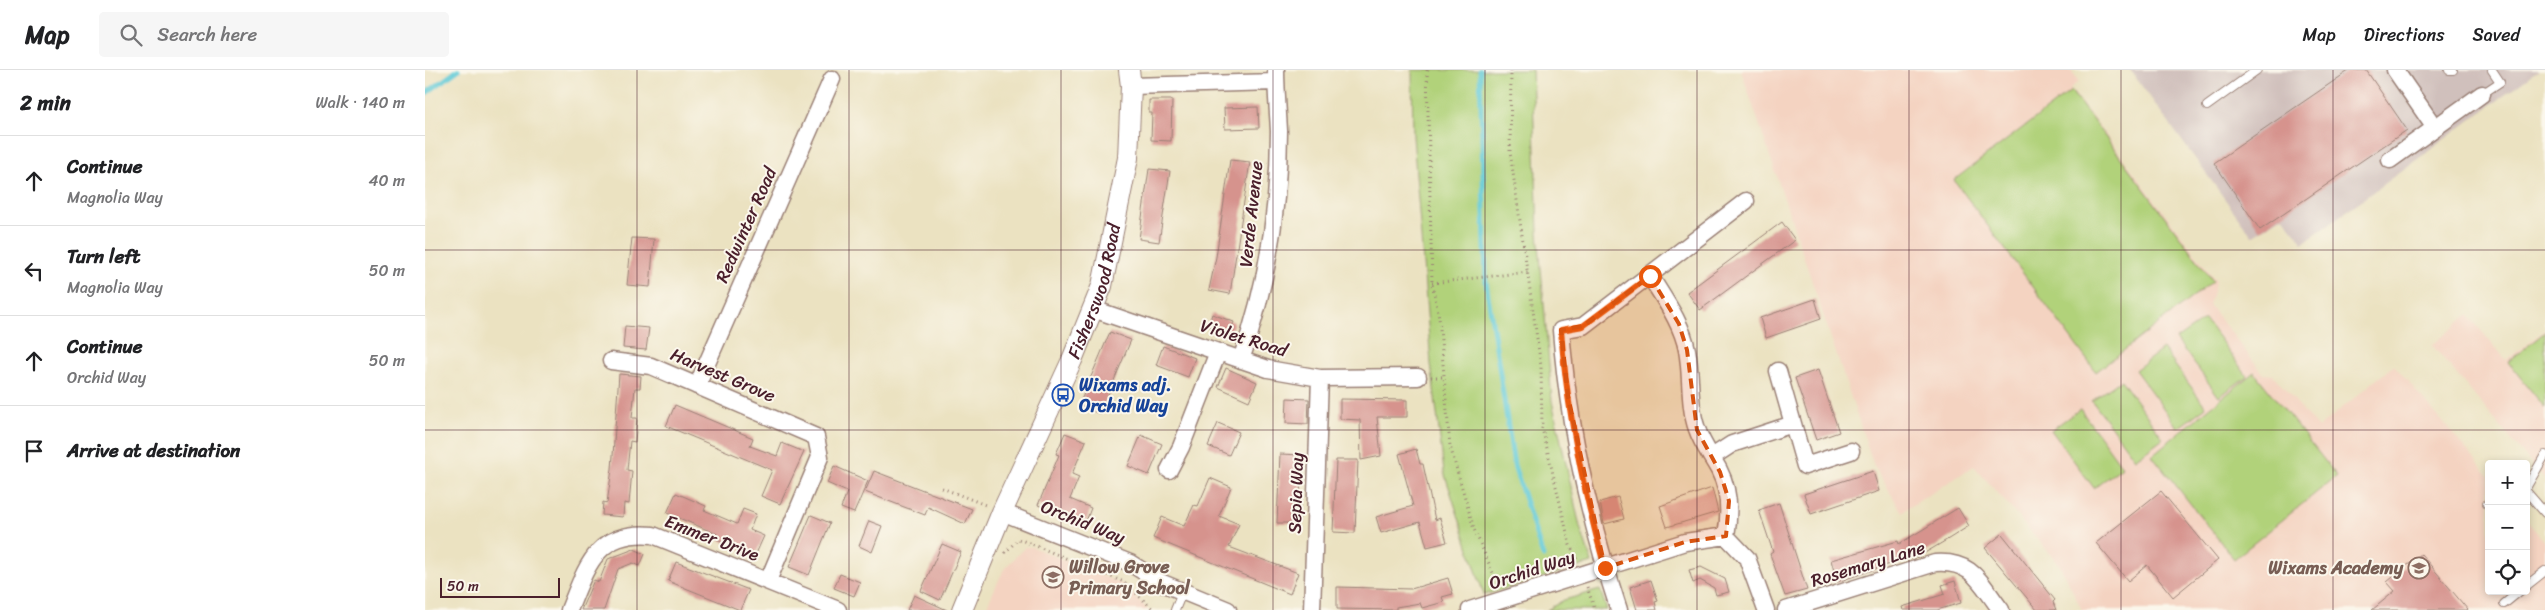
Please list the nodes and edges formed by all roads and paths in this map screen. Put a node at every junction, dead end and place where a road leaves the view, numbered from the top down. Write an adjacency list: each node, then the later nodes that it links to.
1 (1427, 70): 16 (path)
2 (1511, 70): 14 (path)
3 (2257, 70): 10 (lane)
4 (2395, 70): 11 (street)
5 (2492, 70): 9 (lane)
6 (1276, 76): 7 (street); 19 (street, Verde Avenue)
7 (1130, 78): 17 (street, Fisherswood Road)
8 (832, 79): 24 (street, Redwinter Road)
9 (2481, 94): 11 (street)
10 (2207, 106)
11 (2435, 128): 12 (street)
12 (2391, 160)
13 (1746, 200): 15 (street)
14 (1528, 272): 16 (path); 39 (path)
15 (1650, 276): 28 (street); 37 (street)
16 (1432, 283): 44 (path)
17 (1093, 309): 18 (street, Violet Road); 33 (street, Fisherswood Road)
18 (1218, 352): 19 (street, Violet Road); 29 (street)
19 (1241, 360): 23 (street, Violet Road)
20 (611, 361): 24 (street, Harvest Grove)
21 (1777, 371): 25 (street)
22 (1418, 377): 23 (street, Violet Road)
23 (1320, 378): 53 (street, Sepia Way)
24 (697, 386): 40 (street, Harvest Grove)
25 (1793, 424): 26 (street); 28 (street)
26 (1851, 451)
27 (2545, 455): 30 (lane)
28 (1712, 457): 35 (street)
29 (1169, 470)
30 (2530, 483)
31 (943, 488): 33 (path)
32 (2530, 495): 34 (lane)
33 (1002, 512): 42 (street, Orchid Way); 49 (street, Fisherswood Road)
34 (2545, 513)
35 (1727, 536): 37 (street, Orchid Way); 57 (street)
36 (1002, 556): 50 (path)
37 (1605, 568): 39 (street, Orchid Way); 56 (street)
38 (2545, 571): 41 (lane)
39 (1583, 574): 44 (street, Orchid Way); 55 (path)
40 (765, 580): 47 (street, Emmer Drive); 48 (street, Emmer Drive)
41 (2530, 583)
42 (1182, 592): 51 (lane); 52 (street, Orchid Way)
43 (2515, 595): 45 (lane)
44 (1513, 596): 46 (street, Orchid Way)
45 (2504, 604)
46 (1491, 607): 54 (street, Orchid Way)
47 (569, 610)
48 (838, 610)
49 (962, 610)
50 (1154, 610)
51 (1175, 610)
52 (1227, 610)
53 (1312, 610)
54 (1470, 610)
55 (1595, 610)
56 (1619, 610)
57 (1766, 610)
58 (1786, 610): 59 (street, Rosemary Lane)
59 (2001, 610)

